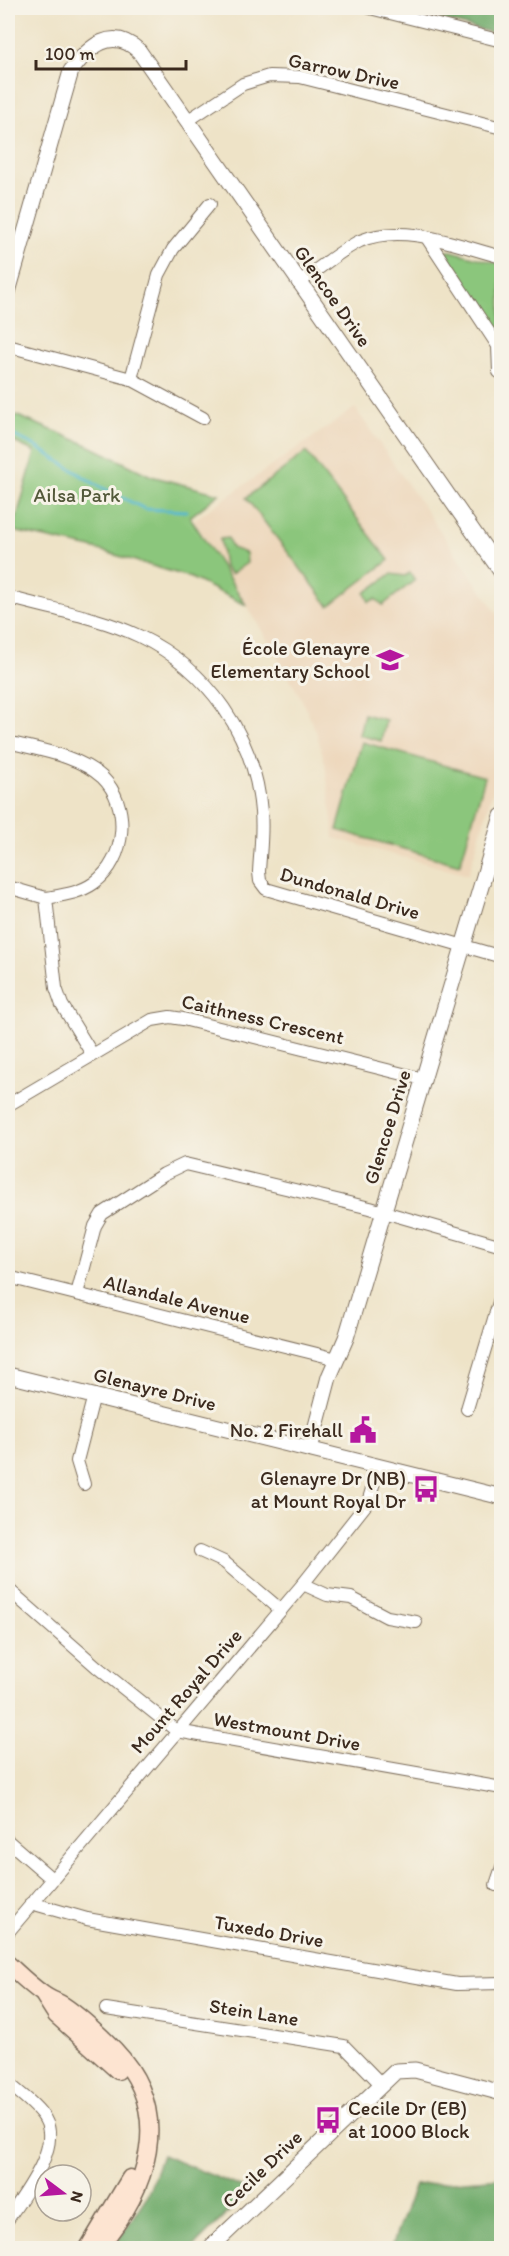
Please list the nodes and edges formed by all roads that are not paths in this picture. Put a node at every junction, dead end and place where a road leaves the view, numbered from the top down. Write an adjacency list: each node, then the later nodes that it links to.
1 (370, 8): 2 (street)
2 (501, 41)
3 (187, 122): 4 (street, Garrow Drive); 8 (street, Glencoe Drive); 9 (street, Glencoe Drive)
4 (501, 128)
5 (210, 204): 12 (street)
6 (426, 238): 7 (street); 8 (street); 11 (street)
7 (501, 257)
8 (298, 283): 14 (street, Glencoe Drive)
9 (8, 292)
10 (8, 346): 12 (street)
11 (501, 372)
12 (131, 379): 13 (street)
13 (203, 418)
14 (501, 573)
15 (8, 597): 20 (street, Dundonald Drive)
16 (8, 742): 19 (street)
17 (501, 816): 20 (street, Glencoe Drive)
18 (8, 887): 19 (street)
19 (46, 898): 22 (street)
20 (463, 946): 21 (street, Dundonald Drive); 23 (street, Glencoe Drive)
21 (501, 957)
22 (92, 1054): 23 (street, Caithness Crescent); 24 (street, Caithness Crescent)
23 (423, 1078): 25 (street, Glencoe Drive)
24 (8, 1106)
25 (383, 1212): 26 (street); 29 (street); 30 (street, Glencoe Drive)
26 (501, 1246)
27 (8, 1277): 29 (street, Allandale Avenue)
28 (501, 1292): 33 (street)
29 (77, 1294): 30 (street, Allandale Avenue)
30 (337, 1359): 34 (street, Glencoe Drive)
31 (8, 1374): 32 (street, Glenayre Drive)
32 (94, 1395): 34 (street, Glenayre Drive); 36 (street)
33 (467, 1409)
34 (310, 1449): 35 (street, Glenayre Drive)
35 (379, 1466): 37 (street, Glenayre Drive); 39 (street, Mount Royal Drive)
36 (84, 1484)
37 (501, 1497)
38 (200, 1551): 41 (street)
39 (303, 1584): 41 (street, Mount Royal Drive); 42 (street)
40 (8, 1589): 43 (street, Westmount Drive)
41 (281, 1610): 43 (street, Mount Royal Drive)
42 (416, 1622)
43 (177, 1731): 44 (street, Westmount Drive); 47 (street, Mount Royal Drive)
44 (501, 1788)
45 (8, 1841): 47 (street)
46 (501, 1867): 48 (street)
47 (52, 1879): 49 (street, Mount Royal Drive)
48 (496, 1885)
49 (31, 1903): 50 (street, Mount Royal Drive); 52 (street, Tuxedo Drive)
50 (8, 1932)
51 (8, 1964): 53 (main road)
52 (501, 1983)
53 (43, 1995): 59 (main road); 60 (main road)
54 (106, 2008): 56 (street, Stein Lane)
55 (8, 2083): 58 (street)
56 (381, 2084): 57 (street, Cecile Drive); 61 (street, Cecile Drive)
57 (501, 2092)
58 (8, 2219)
59 (88, 2248)
60 (98, 2248)
61 (210, 2248)

